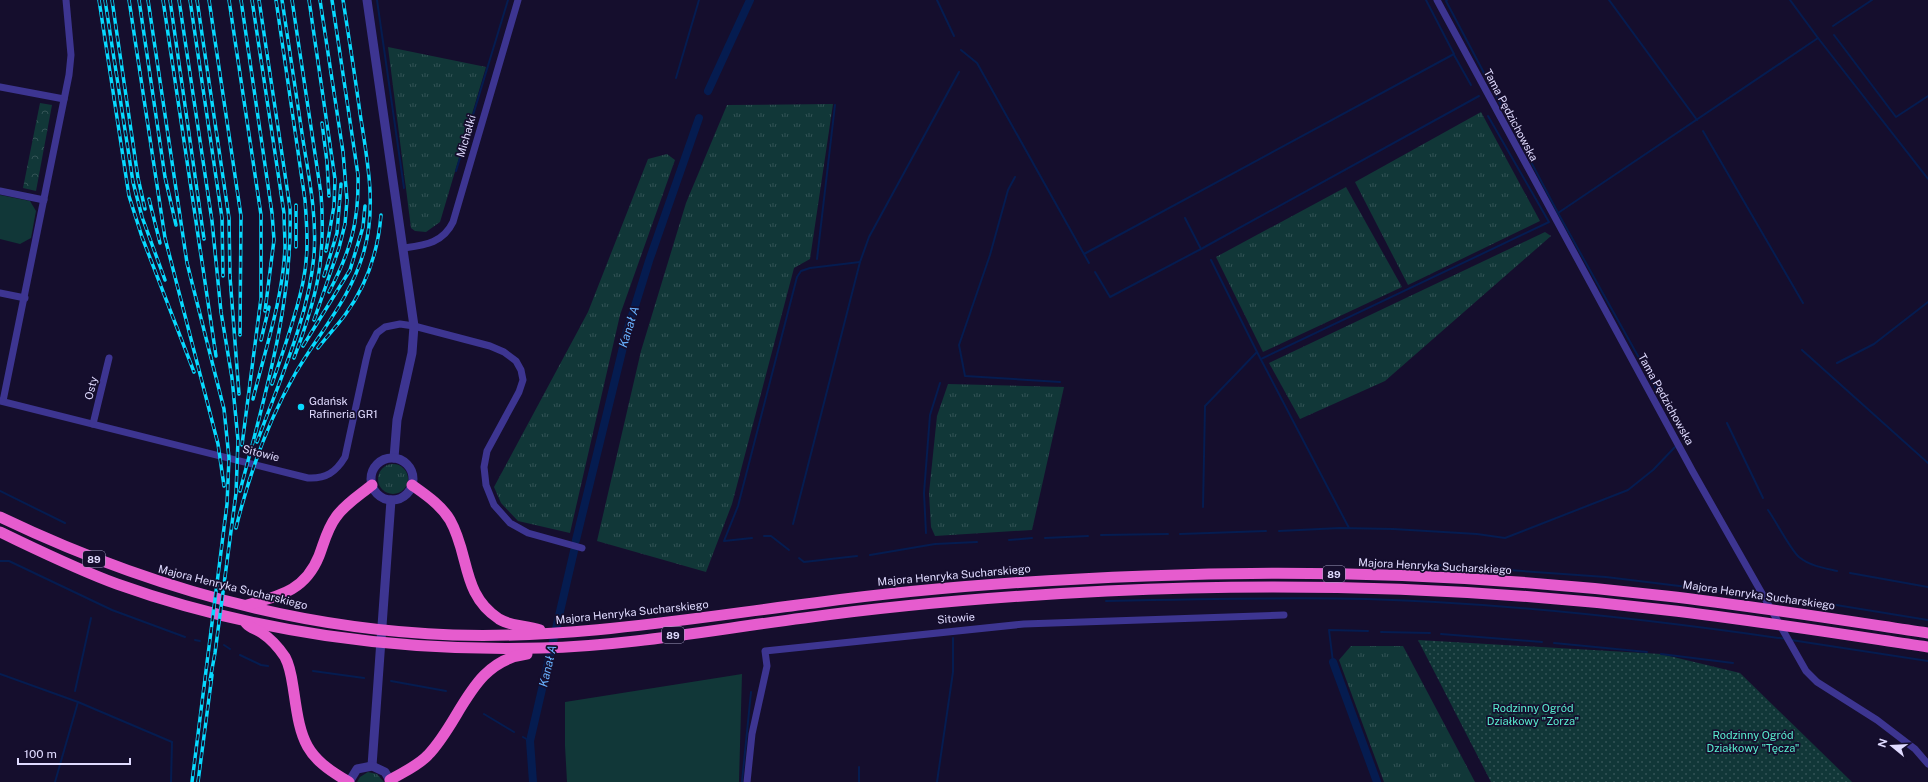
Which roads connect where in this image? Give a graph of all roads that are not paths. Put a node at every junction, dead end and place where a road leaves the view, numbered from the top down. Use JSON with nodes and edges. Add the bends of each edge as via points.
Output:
{"nodes":[{"id":1,"x":66,"y":0,"type":"edge"},
{"id":2,"x":367,"y":0,"type":"edge"},
{"id":3,"x":518,"y":0,"type":"edge"},
{"id":4,"x":1437,"y":0,"type":"edge"},
{"id":5,"x":0,"y":87,"type":"edge"},
{"id":6,"x":64,"y":99,"type":"junction"},
{"id":7,"x":0,"y":191,"type":"edge"},
{"id":8,"x":44,"y":200,"type":"junction"},
{"id":9,"x":404,"y":248,"type":"junction"},
{"id":10,"x":0,"y":293,"type":"edge"},
{"id":11,"x":25,"y":298,"type":"junction"},
{"id":12,"x":414,"y":326,"type":"junction"},
{"id":13,"x":109,"y":358,"type":"dead end"},
{"id":14,"x":1,"y":401,"type":"edge"},
{"id":15,"x":93,"y":424,"type":"junction"},
{"id":16,"x":394,"y":458,"type":"junction"},
{"id":17,"x":372,"y":485,"type":"junction"},
{"id":18,"x":412,"y":485,"type":"junction"},
{"id":19,"x":391,"y":500,"type":"junction"},
{"id":20,"x":0,"y":517,"type":"edge"},
{"id":21,"x":0,"y":532,"type":"edge"},
{"id":22,"x":582,"y":548,"type":"dead end"},
{"id":23,"x":244,"y":605,"type":"junction"},
{"id":24,"x":1284,"y":615,"type":"dead end"},
{"id":25,"x":243,"y":619,"type":"junction"},
{"id":26,"x":1928,"y":633,"type":"edge"},
{"id":27,"x":547,"y":635,"type":"junction"},
{"id":28,"x":1928,"y":647,"type":"edge"},
{"id":29,"x":542,"y":648,"type":"junction"},
{"id":30,"x":1928,"y":764,"type":"edge"},
{"id":31,"x":372,"y":766,"type":"junction"},
{"id":32,"x":390,"y":781,"type":"edge"},
{"id":33,"x":349,"y":782,"type":"edge"},
{"id":34,"x":747,"y":782,"type":"edge"}],
"edges":[{"from":1,"to":6,"type":"street","via":[[71,55]]},
{"from":2,"to":9,"type":"street"},
{"from":3,"to":9,"type":"street","name":"Michałki","via":[[453,222],[440,239],[427,245]]},
{"from":4,"to":30,"type":"street","name":"Tama Pędzichowska","via":[[1693,472],[1806,671],[1816,682],[1877,720],[1915,749]]},
{"from":5,"to":6,"type":"street"},
{"from":6,"to":8,"type":"street"},
{"from":7,"to":8,"type":"street"},
{"from":8,"to":11,"type":"street"},
{"from":9,"to":12,"type":"street"},
{"from":10,"to":11,"type":"street"},
{"from":11,"to":14,"type":"street"},
{"from":12,"to":15,"type":"street","name":"Sitowie","via":[[392,324],[377,333],[372,341],[344,457],[331,474],[319,479]]},
{"from":12,"to":16,"type":"street","via":[[412,353],[397,420]]},
{"from":12,"to":22,"type":"street","name":"Sitowie","via":[[490,346],[516,361],[523,380],[488,451],[484,467],[486,485],[494,505],[510,523],[528,533]]},
{"from":13,"to":15,"type":"street","name":"Osty"},
{"from":14,"to":15,"type":"street","name":"Sitowie"},
{"from":16,"to":17,"type":"street","via":[[381,461],[376,466],[372,472]]},
{"from":16,"to":18,"type":"street","via":[[408,465],[413,475]]},
{"from":17,"to":19,"type":"street","via":[[382,497]]},
{"from":17,"to":23,"type":"highway","via":[[335,518],[315,565],[304,580],[281,595]]},
{"from":18,"to":19,"type":"street","via":[[402,497]]},
{"from":18,"to":27,"type":"highway","via":[[437,504],[450,520],[469,580],[481,604],[508,623],[539,629]]},
{"from":19,"to":31,"type":"street"},
{"from":20,"to":23,"type":"highway","name":"Majora Henryka Sucharskiego","number":"89","via":[[91,558],[192,592]]},
{"from":21,"to":25,"type":"highway","number":"89","via":[[102,578],[190,606]]},
{"from":23,"to":27,"type":"highway","name":"Majora Henryka Sucharskiego","number":"89","via":[[305,619],[405,632]]},
{"from":24,"to":34,"type":"street","name":"Sitowie","via":[[1024,624],[765,651],[767,666],[752,734]]},
{"from":25,"to":29,"type":"highway","number":"89","via":[[362,640],[404,644]]},
{"from":25,"to":33,"type":"highway","via":[[248,626],[278,647],[285,658],[292,678],[300,727],[310,751],[323,765]]},
{"from":26,"to":27,"type":"highway","name":"Majora Henryka Sucharskiego","number":"89","via":[[1731,604],[1588,588],[1444,578],[1252,574],[1150,576],[986,585],[834,600],[659,624]]},
{"from":28,"to":29,"type":"highway","number":"89","via":[[1780,625],[1598,603],[1448,592],[1239,587],[1111,591],[947,602],[861,610],[588,645]]},
{"from":29,"to":32,"type":"highway","via":[[537,652],[506,658],[492,667],[478,682],[428,755]]},
{"from":31,"to":32,"type":"street","via":[[381,769]]},
{"from":31,"to":33,"type":"street","via":[[357,770]]}]}
